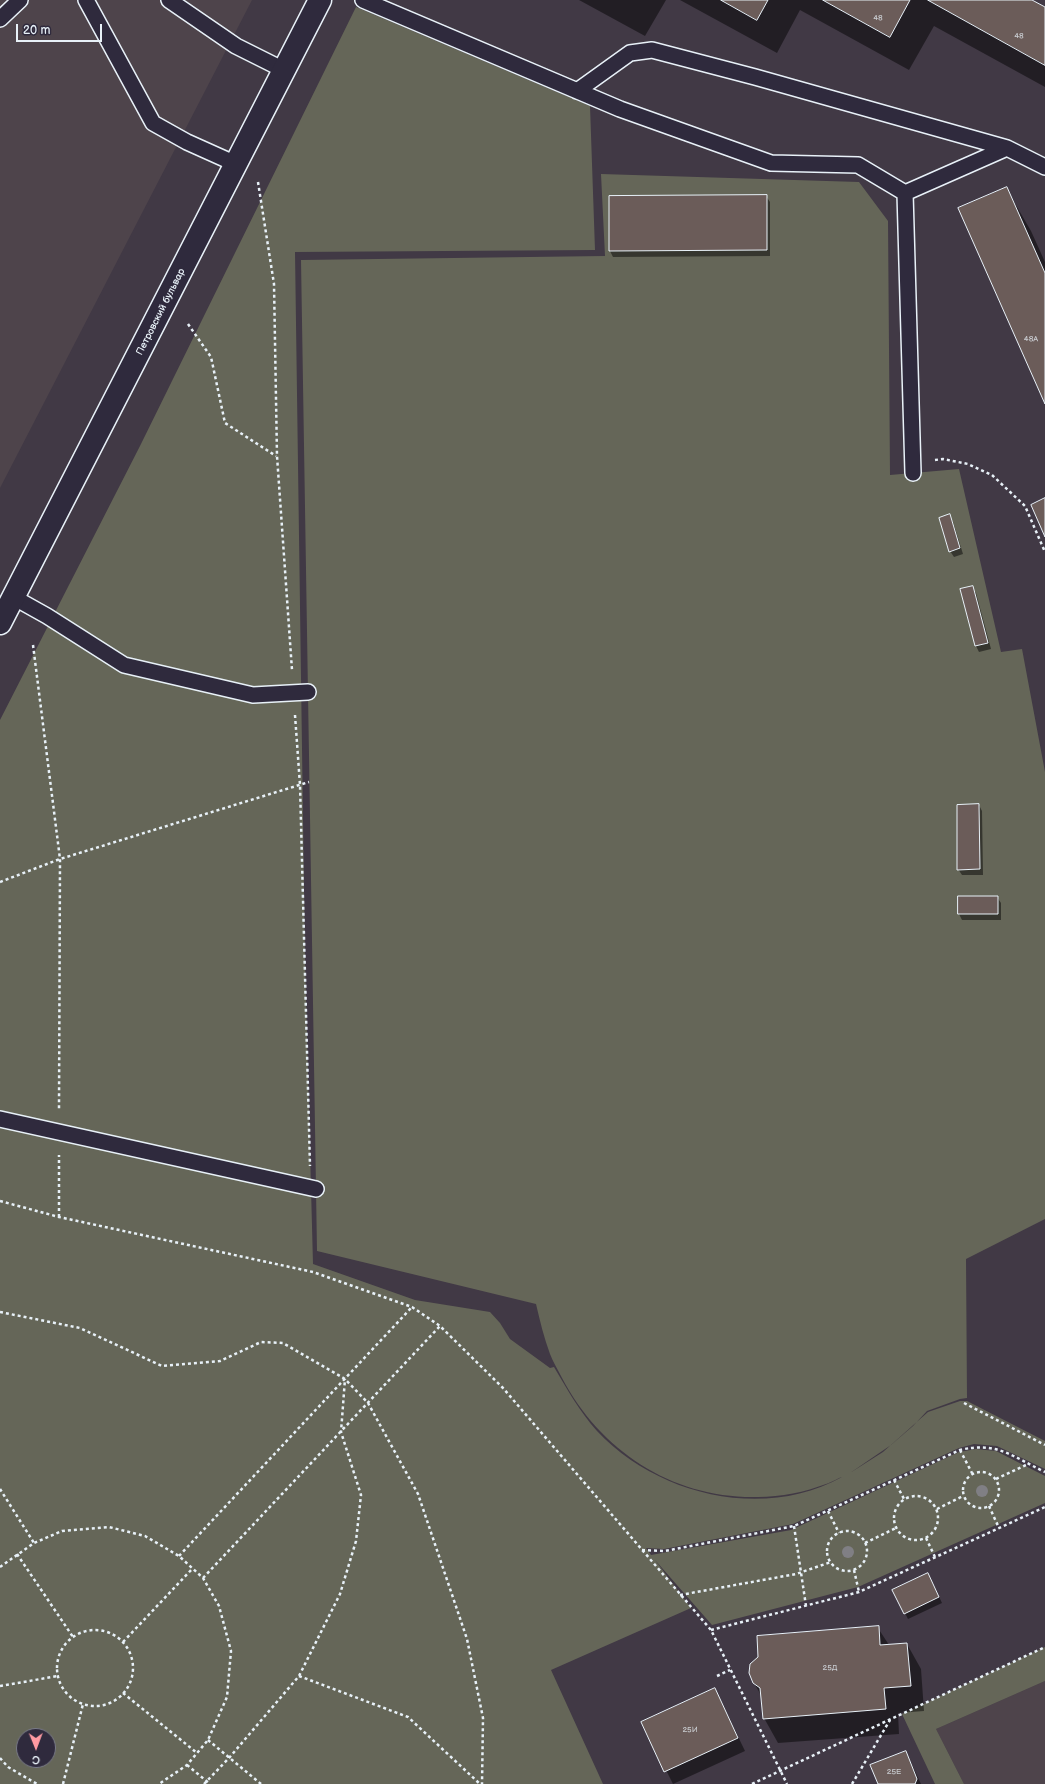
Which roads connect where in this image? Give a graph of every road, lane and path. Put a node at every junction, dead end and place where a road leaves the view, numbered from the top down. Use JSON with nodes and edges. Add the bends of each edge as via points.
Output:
{"nodes":[{"id":1,"x":20,"y":0,"type":"edge"},
{"id":2,"x":86,"y":0,"type":"edge"},
{"id":3,"x":169,"y":0,"type":"edge"},
{"id":4,"x":320,"y":0,"type":"edge"},
{"id":5,"x":363,"y":0,"type":"edge"},
{"id":6,"x":0,"y":19,"type":"edge"},
{"id":7,"x":284,"y":70,"type":"junction"},
{"id":8,"x":577,"y":91,"type":"junction"},
{"id":9,"x":1007,"y":148,"type":"junction"},
{"id":10,"x":236,"y":164,"type":"junction"},
{"id":11,"x":1045,"y":167,"type":"edge"},
{"id":12,"x":905,"y":193,"type":"junction"},
{"id":13,"x":188,"y":324,"type":"dead end"},
{"id":14,"x":277,"y":456,"type":"dead end"},
{"id":15,"x":913,"y":467,"type":"joint"},
{"id":16,"x":1045,"y":552,"type":"edge"},
{"id":17,"x":13,"y":597,"type":"junction"},
{"id":18,"x":0,"y":623,"type":"edge"},
{"id":19,"x":33,"y":645,"type":"dead end"},
{"id":20,"x":308,"y":692,"type":"dead end"},
{"id":21,"x":309,"y":782,"type":"dead end"},
{"id":22,"x":60,"y":860,"type":"junction"},
{"id":23,"x":0,"y":882,"type":"edge"},
{"id":24,"x":0,"y":1119,"type":"edge"},
{"id":25,"x":60,"y":1132,"type":"junction"},
{"id":26,"x":316,"y":1189,"type":"dead end"},
{"id":27,"x":0,"y":1201,"type":"edge"},
{"id":28,"x":59,"y":1217,"type":"junction"},
{"id":29,"x":412,"y":1307,"type":"junction"},
{"id":30,"x":0,"y":1312,"type":"edge"},
{"id":31,"x":440,"y":1326,"type":"junction"},
{"id":32,"x":345,"y":1379,"type":"junction"},
{"id":33,"x":368,"y":1403,"type":"junction"},
{"id":34,"x":964,"y":1403,"type":"dead end"},
{"id":35,"x":341,"y":1432,"type":"junction"},
{"id":36,"x":1045,"y":1445,"type":"edge"},
{"id":37,"x":960,"y":1450,"type":"junction"},
{"id":38,"x":1028,"y":1464,"type":"junction"},
{"id":39,"x":1045,"y":1472,"type":"edge"},
{"id":40,"x":972,"y":1473,"type":"junction"},
{"id":41,"x":996,"y":1479,"type":"junction"},
{"id":42,"x":894,"y":1480,"type":"junction"},
{"id":43,"x":0,"y":1489,"type":"edge"},
{"id":44,"x":963,"y":1496,"type":"junction"},
{"id":45,"x":904,"y":1499,"type":"junction"},
{"id":46,"x":989,"y":1506,"type":"junction"},
{"id":47,"x":1045,"y":1507,"type":"edge"},
{"id":48,"x":937,"y":1509,"type":"junction"},
{"id":49,"x":828,"y":1510,"type":"junction"},
{"id":50,"x":794,"y":1526,"type":"junction"},
{"id":51,"x":896,"y":1528,"type":"junction"},
{"id":52,"x":999,"y":1528,"type":"junction"},
{"id":53,"x":839,"y":1533,"type":"junction"},
{"id":54,"x":926,"y":1538,"type":"junction"},
{"id":55,"x":34,"y":1543,"type":"junction"},
{"id":56,"x":865,"y":1543,"type":"junction"},
{"id":57,"x":642,"y":1550,"type":"junction"},
{"id":58,"x":17,"y":1554,"type":"junction"},
{"id":59,"x":179,"y":1556,"type":"junction"},
{"id":60,"x":935,"y":1557,"type":"junction"},
{"id":61,"x":0,"y":1560,"type":"edge"},
{"id":62,"x":831,"y":1562,"type":"junction"},
{"id":63,"x":3,"y":1564,"type":"junction"},
{"id":64,"x":0,"y":1567,"type":"edge"},
{"id":65,"x":194,"y":1568,"type":"junction"},
{"id":66,"x":854,"y":1570,"type":"junction"},
{"id":67,"x":801,"y":1573,"type":"junction"},
{"id":68,"x":203,"y":1578,"type":"junction"},
{"id":69,"x":859,"y":1592,"type":"junction"},
{"id":70,"x":680,"y":1595,"type":"junction"},
{"id":71,"x":806,"y":1606,"type":"junction"},
{"id":72,"x":711,"y":1630,"type":"junction"},
{"id":73,"x":73,"y":1637,"type":"junction"},
{"id":74,"x":124,"y":1642,"type":"junction"},
{"id":75,"x":1045,"y":1647,"type":"edge"},
{"id":76,"x":730,"y":1670,"type":"junction"},
{"id":77,"x":58,"y":1676,"type":"junction"},
{"id":78,"x":299,"y":1676,"type":"junction"},
{"id":79,"x":717,"y":1676,"type":"dead end"},
{"id":80,"x":0,"y":1686,"type":"edge"},
{"id":81,"x":123,"y":1693,"type":"junction"},
{"id":82,"x":82,"y":1704,"type":"junction"},
{"id":83,"x":890,"y":1720,"type":"junction"},
{"id":84,"x":208,"y":1740,"type":"junction"},
{"id":85,"x":197,"y":1753,"type":"junction"},
{"id":86,"x":0,"y":1758,"type":"edge"},
{"id":87,"x":229,"y":1758,"type":"junction"},
{"id":88,"x":188,"y":1765,"type":"junction"},
{"id":89,"x":780,"y":1771,"type":"junction"},
{"id":90,"x":207,"y":1781,"type":"junction"},
{"id":91,"x":37,"y":1784,"type":"edge"},
{"id":92,"x":63,"y":1784,"type":"edge"},
{"id":93,"x":159,"y":1784,"type":"edge"},
{"id":94,"x":204,"y":1784,"type":"edge"},
{"id":95,"x":210,"y":1784,"type":"edge"},
{"id":96,"x":262,"y":1784,"type":"edge"},
{"id":97,"x":481,"y":1784,"type":"edge"},
{"id":98,"x":752,"y":1784,"type":"edge"},
{"id":99,"x":786,"y":1784,"type":"edge"},
{"id":100,"x":852,"y":1784,"type":"edge"}],
"edges":[{"from":1,"to":6,"type":"lane"},
{"from":2,"to":10,"type":"lane","via":[[153,123]]},
{"from":3,"to":7,"type":"lane","via":[[236,46]]},
{"from":4,"to":7,"type":"street","name":"Петровский бульвар"},
{"from":5,"to":8,"type":"lane"},
{"from":7,"to":10,"type":"street","name":"Петровский бульвар"},
{"from":8,"to":9,"type":"lane","via":[[630,53],[652,50],[755,76]]},
{"from":8,"to":12,"type":"lane","via":[[771,163],[858,165]]},
{"from":9,"to":11,"type":"lane"},
{"from":9,"to":12,"type":"lane"},
{"from":10,"to":17,"type":"street","name":"Петровский бульвар"},
{"from":12,"to":15,"type":"lane"},
{"from":13,"to":14,"type":"path","via":[[211,357],[225,424]]},
{"from":15,"to":16,"type":"path","via":[[943,459],[968,464],[992,475],[1025,506]]},
{"from":17,"to":18,"type":"street","name":"Петровский бульвар"},
{"from":17,"to":20,"type":"lane","via":[[124,665],[254,695]]},
{"from":19,"to":22,"type":"path"},
{"from":21,"to":22,"type":"path"},
{"from":22,"to":23,"type":"path"},
{"from":22,"to":25,"type":"path"},
{"from":24,"to":25,"type":"lane"},
{"from":25,"to":26,"type":"lane"},
{"from":25,"to":28,"type":"path"},
{"from":27,"to":28,"type":"path"},
{"from":28,"to":29,"type":"path","via":[[313,1272]]},
{"from":29,"to":31,"type":"path"},
{"from":29,"to":32,"type":"path"},
{"from":30,"to":32,"type":"path","via":[[80,1328],[162,1366],[220,1361],[260,1342],[283,1343]]},
{"from":31,"to":33,"type":"path"},
{"from":31,"to":57,"type":"path","via":[[503,1388]]},
{"from":32,"to":33,"type":"path"},
{"from":32,"to":35,"type":"path"},
{"from":32,"to":59,"type":"path"},
{"from":33,"to":35,"type":"path"},
{"from":33,"to":97,"type":"path","via":[[418,1494],[467,1639],[483,1718]]},
{"from":34,"to":36,"type":"path"},
{"from":35,"to":68,"type":"path"},
{"from":35,"to":78,"type":"path","via":[[361,1495],[356,1541],[340,1594]]},
{"from":37,"to":38,"type":"path","via":[[975,1446],[996,1448]]},
{"from":37,"to":40,"type":"path"},
{"from":37,"to":42,"type":"path"},
{"from":38,"to":39,"type":"path"},
{"from":38,"to":41,"type":"path"},
{"from":40,"to":41,"type":"path","via":[[986,1472]]},
{"from":40,"to":44,"type":"path","via":[[963,1485]]},
{"from":41,"to":46,"type":"path","via":[[997,1498]]},
{"from":42,"to":45,"type":"path"},
{"from":42,"to":49,"type":"path"},
{"from":43,"to":55,"type":"path"},
{"from":44,"to":46,"type":"path","via":[[971,1506]]},
{"from":44,"to":48,"type":"path"},
{"from":45,"to":48,"type":"path","via":[[918,1495],[930,1500]]},
{"from":45,"to":51,"type":"path","via":[[898,1504],[893,1516]]},
{"from":46,"to":52,"type":"path"},
{"from":47,"to":52,"type":"path"},
{"from":48,"to":54,"type":"path","via":[[937,1527]]},
{"from":49,"to":50,"type":"path"},
{"from":49,"to":53,"type":"path"},
{"from":50,"to":57,"type":"path","via":[[665,1550]]},
{"from":50,"to":67,"type":"path"},
{"from":51,"to":54,"type":"path","via":[[911,1540]]},
{"from":51,"to":56,"type":"path"},
{"from":52,"to":60,"type":"path"},
{"from":53,"to":56,"type":"path","via":[[852,1532]]},
{"from":53,"to":62,"type":"path","via":[[829,1543],[828,1556]]},
{"from":54,"to":60,"type":"path"},
{"from":55,"to":58,"type":"path"},
{"from":55,"to":59,"type":"path","via":[[62,1530],[109,1527],[145,1536]]},
{"from":56,"to":66,"type":"path","via":[[866,1557]]},
{"from":57,"to":70,"type":"path"},
{"from":58,"to":63,"type":"path"},
{"from":58,"to":73,"type":"path"},
{"from":59,"to":65,"type":"path"},
{"from":60,"to":69,"type":"path"},
{"from":61,"to":63,"type":"path"},
{"from":62,"to":66,"type":"path","via":[[841,1570]]},
{"from":62,"to":67,"type":"path"},
{"from":63,"to":64,"type":"path"},
{"from":65,"to":68,"type":"path"},
{"from":65,"to":74,"type":"path"},
{"from":66,"to":69,"type":"path"},
{"from":67,"to":70,"type":"path"},
{"from":67,"to":71,"type":"path"},
{"from":68,"to":84,"type":"path","via":[[219,1606],[231,1651],[227,1698]]},
{"from":69,"to":71,"type":"path"},
{"from":70,"to":72,"type":"path"},
{"from":71,"to":72,"type":"path"},
{"from":72,"to":76,"type":"path"},
{"from":73,"to":74,"type":"path","via":[[90,1630],[102,1630]]},
{"from":73,"to":77,"type":"path","via":[[61,1651],[57,1664]]},
{"from":74,"to":81,"type":"path","via":[[130,1652],[133,1677]]},
{"from":75,"to":83,"type":"path"},
{"from":76,"to":79,"type":"path"},
{"from":76,"to":89,"type":"path"},
{"from":77,"to":80,"type":"path"},
{"from":77,"to":82,"type":"path","via":[[71,1698]]},
{"from":78,"to":87,"type":"path"},
{"from":78,"to":97,"type":"path","via":[[408,1717]]},
{"from":81,"to":82,"type":"path","via":[[108,1704]]},
{"from":81,"to":85,"type":"path"},
{"from":82,"to":92,"type":"path"},
{"from":83,"to":89,"type":"path"},
{"from":83,"to":100,"type":"path"},
{"from":84,"to":85,"type":"path"},
{"from":84,"to":87,"type":"path"},
{"from":85,"to":88,"type":"path"},
{"from":86,"to":91,"type":"path","via":[[8,1767]]},
{"from":87,"to":90,"type":"path"},
{"from":87,"to":96,"type":"path"},
{"from":88,"to":90,"type":"path"},
{"from":88,"to":93,"type":"path"},
{"from":89,"to":98,"type":"path"},
{"from":89,"to":99,"type":"path"},
{"from":90,"to":94,"type":"path"},
{"from":90,"to":95,"type":"path"}]}
